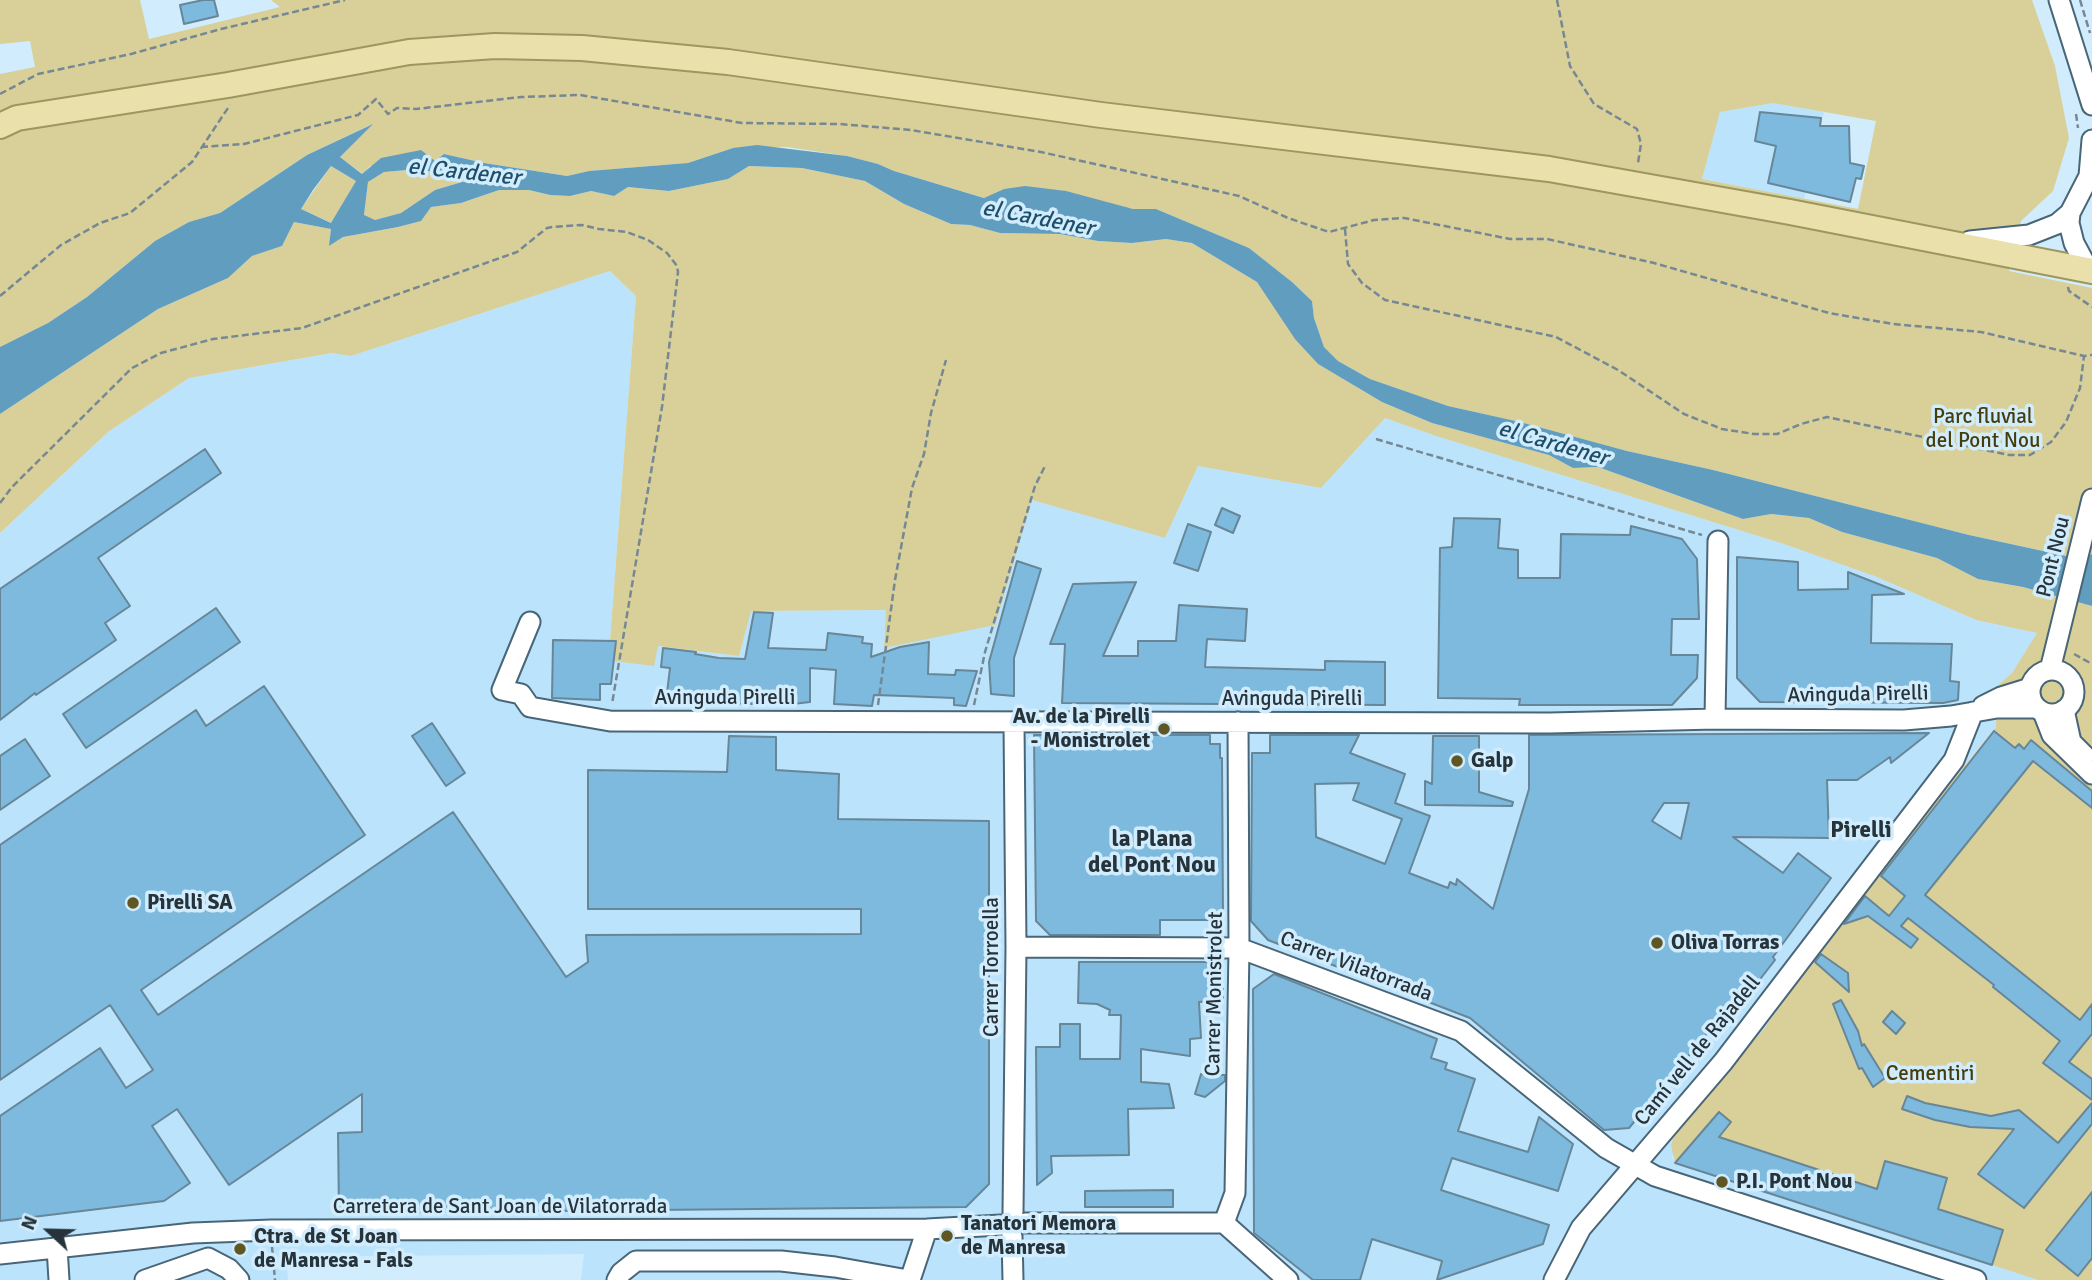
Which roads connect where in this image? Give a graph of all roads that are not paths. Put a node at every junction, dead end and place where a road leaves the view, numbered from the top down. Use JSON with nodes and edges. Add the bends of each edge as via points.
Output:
{"nodes":[{"id":1,"x":2059,"y":0,"type":"edge"},
{"id":2,"x":2092,"y":105,"type":"edge"},
{"id":3,"x":6,"y":120,"type":"edge"},
{"id":4,"x":2092,"y":140,"type":"edge"},
{"id":5,"x":2070,"y":213,"type":"junction"},
{"id":6,"x":1945,"y":243,"type":"junction"},
{"id":7,"x":2091,"y":270,"type":"edge"},
{"id":8,"x":2092,"y":499,"type":"edge"},
{"id":9,"x":1718,"y":541,"type":"road end"},
{"id":10,"x":530,"y":622,"type":"dead end"},
{"id":11,"x":2050,"y":670,"type":"junction"},
{"id":12,"x":2069,"y":678,"type":"junction"},
{"id":13,"x":2092,"y":683,"type":"edge"},
{"id":14,"x":2030,"y":688,"type":"junction"},
{"id":15,"x":2092,"y":695,"type":"edge"},
{"id":16,"x":2067,"y":708,"type":"junction"},
{"id":17,"x":2040,"y":710,"type":"junction"},
{"id":18,"x":1973,"y":712,"type":"junction"},
{"id":19,"x":1716,"y":719,"type":"junction"},
{"id":20,"x":1014,"y":722,"type":"junction"},
{"id":21,"x":1238,"y":722,"type":"junction"},
{"id":22,"x":2092,"y":761,"type":"edge"},
{"id":23,"x":2092,"y":774,"type":"edge"},
{"id":24,"x":1016,"y":947,"type":"junction"},
{"id":25,"x":1239,"y":947,"type":"junction"},
{"id":26,"x":1633,"y":1165,"type":"junction"},
{"id":27,"x":1224,"y":1223,"type":"junction"},
{"id":28,"x":1013,"y":1224,"type":"junction"},
{"id":29,"x":927,"y":1229,"type":"junction"},
{"id":30,"x":57,"y":1247,"type":"junction"},
{"id":31,"x":0,"y":1254,"type":"edge"},
{"id":32,"x":59,"y":1280,"type":"edge"},
{"id":33,"x":145,"y":1280,"type":"edge"},
{"id":34,"x":239,"y":1280,"type":"edge"},
{"id":35,"x":617,"y":1280,"type":"edge"},
{"id":36,"x":909,"y":1280,"type":"edge"},
{"id":37,"x":1013,"y":1280,"type":"edge"},
{"id":38,"x":1288,"y":1280,"type":"edge"},
{"id":39,"x":1554,"y":1280,"type":"edge"},
{"id":40,"x":1976,"y":1280,"type":"edge"}],
"edges":[{"from":1,"to":2,"type":"street"},
{"from":3,"to":6,"type":"main road","via":[[409,52],[495,46],[582,48],[728,62],[1101,115],[1522,165]]},
{"from":4,"to":5,"type":"street","via":[[2089,176]]},
{"from":5,"to":6,"type":"street","via":[[2057,224],[2029,235]]},
{"from":5,"to":7,"type":"street","via":[[2074,243]]},
{"from":6,"to":7,"type":"main road"},
{"from":8,"to":11,"type":"street","name":"Pont Nou"},
{"from":9,"to":19,"type":"street"},
{"from":10,"to":20,"type":"street","name":"Avinguda Pirelli","via":[[502,690],[521,694],[530,706],[610,721]]},
{"from":11,"to":12,"type":"street"},
{"from":11,"to":14,"type":"street","via":[[2037,676]]},
{"from":12,"to":13,"type":"street"},
{"from":12,"to":16,"type":"street","via":[[2074,691]]},
{"from":14,"to":17,"type":"street","via":[[2031,699]]},
{"from":14,"to":18,"type":"street","name":"Avinguda Pirelli"},
{"from":15,"to":16,"type":"street"},
{"from":16,"to":17,"type":"street","via":[[2054,714]]},
{"from":16,"to":22,"type":"street","via":[[2071,742]]},
{"from":17,"to":18,"type":"street","name":"Avinguda Pirelli"},
{"from":17,"to":23,"type":"street","via":[[2052,736]]},
{"from":18,"to":19,"type":"street","name":"Avinguda Pirelli","via":[[1904,720]]},
{"from":18,"to":26,"type":"street","name":"Camí vell de Rajadell","via":[[1954,760],[1723,1062]]},
{"from":19,"to":21,"type":"street","name":"Avinguda Pirelli"},
{"from":20,"to":21,"type":"street","name":"Avinguda Pirelli"},
{"from":20,"to":24,"type":"street","name":"Carrer Torroella"},
{"from":21,"to":25,"type":"street","name":"Carrer Monistrolet"},
{"from":24,"to":25,"type":"street","name":"Carrer Vilatorrada"},
{"from":24,"to":28,"type":"street","name":"Carrer Torroella"},
{"from":25,"to":26,"type":"street","name":"Carrer Vilatorrada","via":[[1461,1031]]},
{"from":25,"to":27,"type":"street","name":"Carrer Monistrolet","via":[[1235,1193]]},
{"from":26,"to":39,"type":"street","name":"Camí vell de Rajadell","via":[[1581,1228]]},
{"from":26,"to":40,"type":"street","name":"Carrer Vilatorrada"},
{"from":27,"to":28,"type":"street","name":"Carretera de Sant Joan de Vilatorrada"},
{"from":27,"to":38,"type":"street"},
{"from":28,"to":29,"type":"street","name":"Carretera de Sant Joan de Vilatorrada"},
{"from":28,"to":37,"type":"street","name":"Carrer Torroella"},
{"from":29,"to":30,"type":"street","name":"Carretera de Sant Joan de Vilatorrada","via":[[271,1230]]},
{"from":29,"to":36,"type":"street"},
{"from":30,"to":31,"type":"street","name":"Carretera de Sant Joan de Vilatorrada"},
{"from":30,"to":32,"type":"street"},
{"from":33,"to":34,"type":"street","via":[[208,1258]]},
{"from":35,"to":36,"type":"street","via":[[636,1261],[781,1261]]}]}
